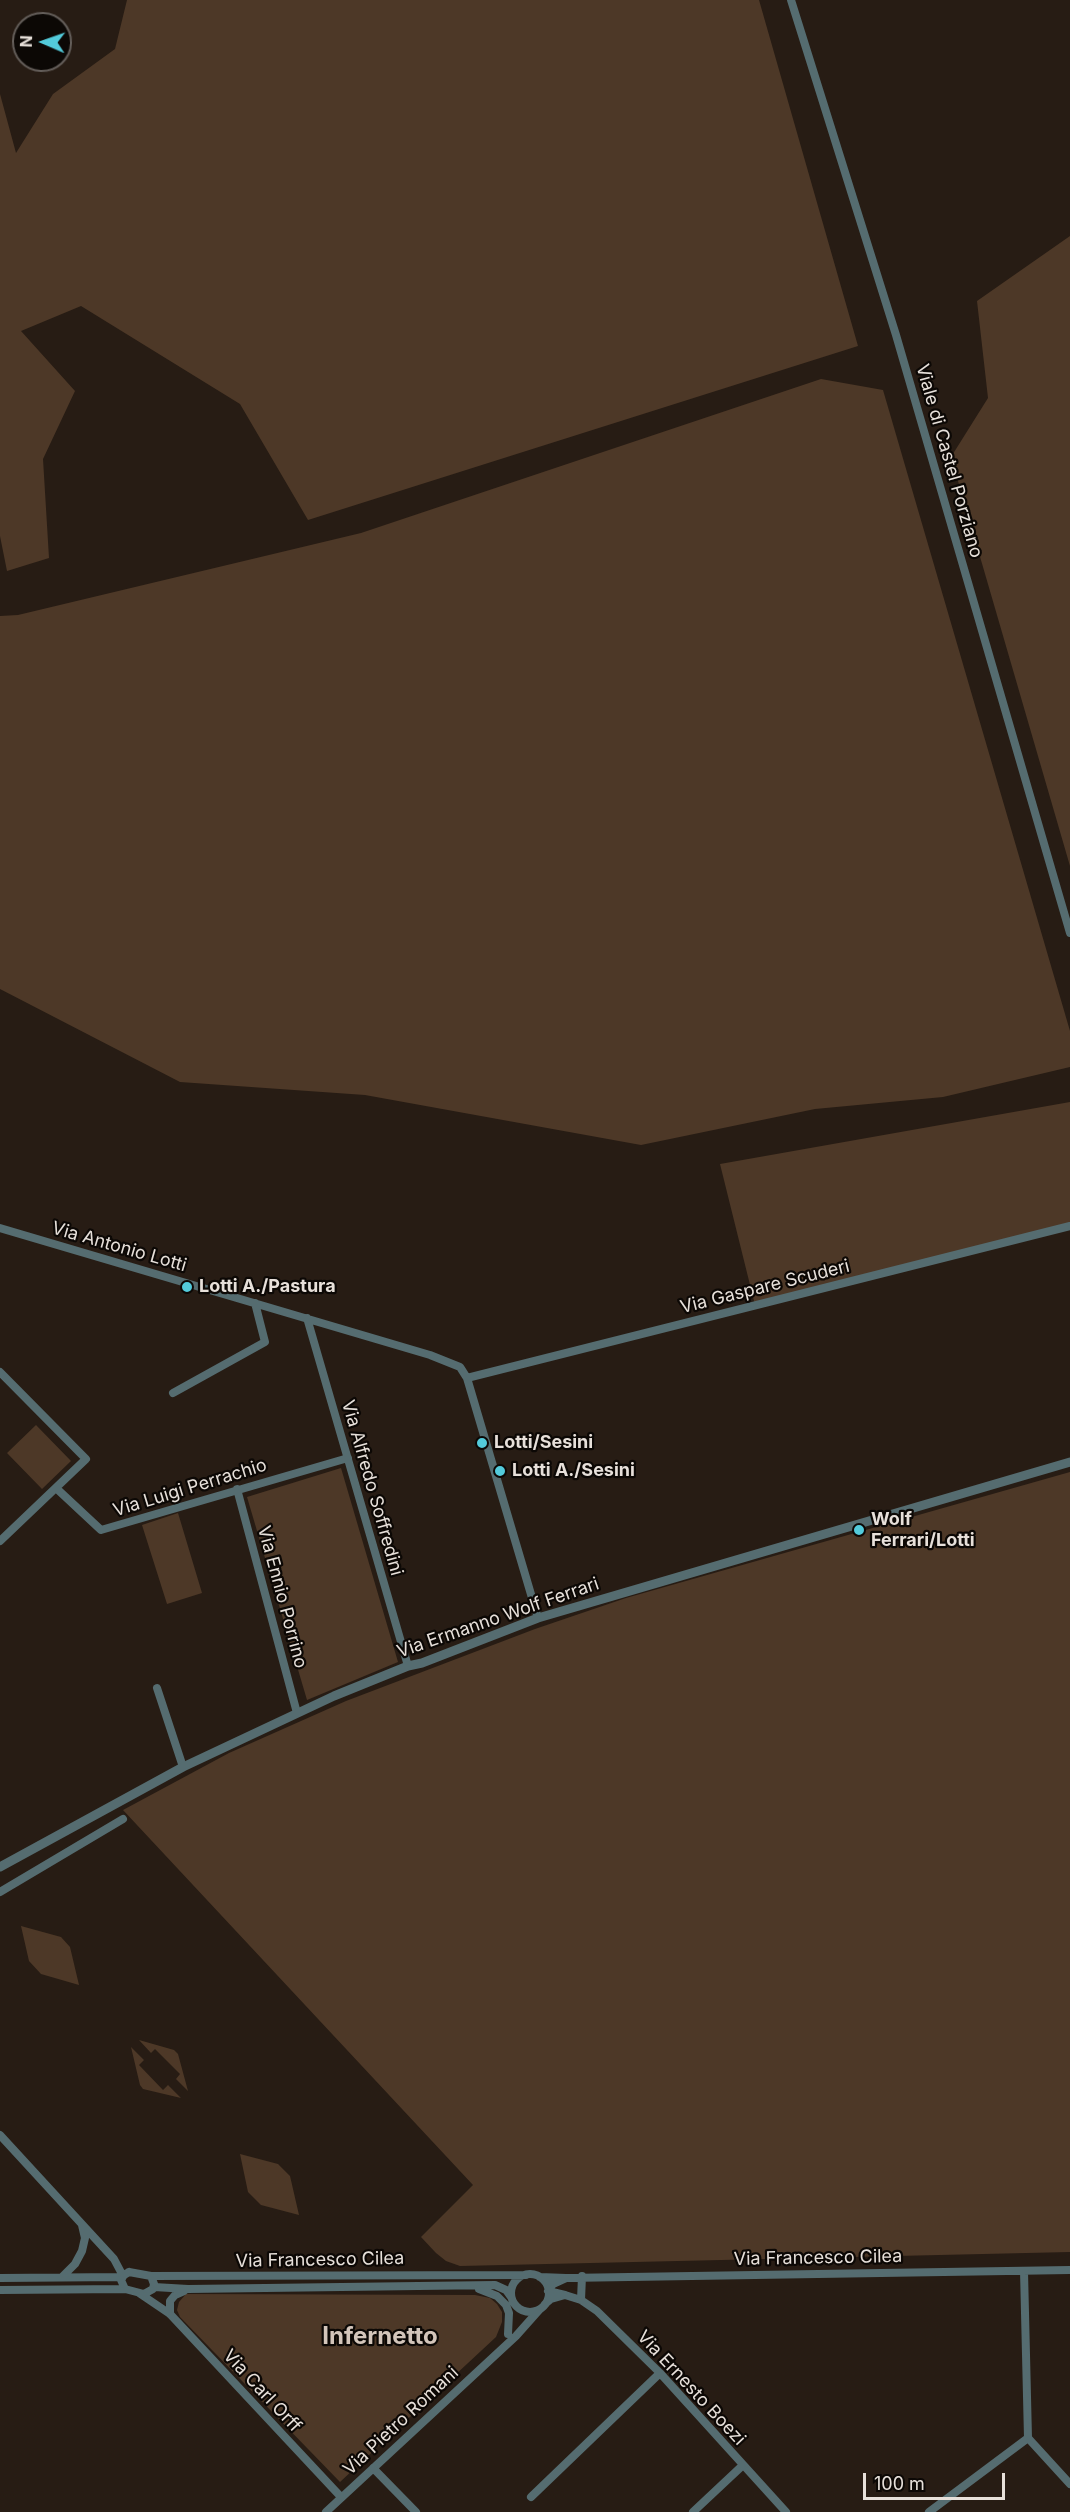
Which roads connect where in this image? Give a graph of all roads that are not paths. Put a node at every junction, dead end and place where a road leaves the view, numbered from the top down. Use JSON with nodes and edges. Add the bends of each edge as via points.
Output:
{"nodes":[{"id":1,"x":791,"y":0,"type":"edge"},
{"id":2,"x":1070,"y":933,"type":"edge"},
{"id":3,"x":1070,"y":1226,"type":"edge"},
{"id":4,"x":0,"y":1228,"type":"edge"},
{"id":5,"x":255,"y":1303,"type":"junction"},
{"id":6,"x":307,"y":1318,"type":"junction"},
{"id":7,"x":1,"y":1374,"type":"edge"},
{"id":8,"x":467,"y":1378,"type":"junction"},
{"id":9,"x":173,"y":1393,"type":"dead end"},
{"id":10,"x":348,"y":1458,"type":"junction"},
{"id":11,"x":1070,"y":1462,"type":"edge"},
{"id":12,"x":56,"y":1488,"type":"junction"},
{"id":13,"x":237,"y":1489,"type":"junction"},
{"id":14,"x":0,"y":1541,"type":"edge"},
{"id":15,"x":538,"y":1618,"type":"junction"},
{"id":16,"x":408,"y":1666,"type":"junction"},
{"id":17,"x":157,"y":1688,"type":"dead end"},
{"id":18,"x":297,"y":1713,"type":"junction"},
{"id":19,"x":183,"y":1767,"type":"junction"},
{"id":20,"x":123,"y":1819,"type":"dead end"},
{"id":21,"x":0,"y":1867,"type":"edge"},
{"id":22,"x":0,"y":1892,"type":"edge"},
{"id":23,"x":0,"y":2135,"type":"edge"},
{"id":24,"x":81,"y":2221,"type":"junction"},
{"id":25,"x":114,"y":2259,"type":"junction"},
{"id":26,"x":1070,"y":2270,"type":"edge"},
{"id":27,"x":1024,"y":2271,"type":"junction"},
{"id":28,"x":133,"y":2272,"type":"junction"},
{"id":29,"x":526,"y":2275,"type":"junction"},
{"id":30,"x":151,"y":2276,"type":"junction"},
{"id":31,"x":582,"y":2276,"type":"junction"},
{"id":32,"x":62,"y":2277,"type":"junction"},
{"id":33,"x":123,"y":2277,"type":"junction"},
{"id":34,"x":538,"y":2277,"type":"junction"},
{"id":35,"x":0,"y":2278,"type":"edge"},
{"id":36,"x":566,"y":2278,"type":"junction"},
{"id":37,"x":469,"y":2287,"type":"junction"},
{"id":38,"x":153,"y":2288,"type":"junction"},
{"id":39,"x":125,"y":2289,"type":"junction"},
{"id":40,"x":188,"y":2289,"type":"junction"},
{"id":41,"x":0,"y":2290,"type":"edge"},
{"id":42,"x":548,"y":2292,"type":"junction"},
{"id":43,"x":139,"y":2293,"type":"junction"},
{"id":44,"x":565,"y":2295,"type":"junction"},
{"id":45,"x":512,"y":2300,"type":"junction"},
{"id":46,"x":581,"y":2300,"type":"junction"},
{"id":47,"x":159,"y":2306,"type":"junction"},
{"id":48,"x":542,"y":2307,"type":"junction"},
{"id":49,"x":170,"y":2314,"type":"junction"},
{"id":50,"x":508,"y":2334,"type":"junction"},
{"id":51,"x":497,"y":2351,"type":"junction"},
{"id":52,"x":660,"y":2373,"type":"junction"},
{"id":53,"x":1028,"y":2438,"type":"junction"},
{"id":54,"x":742,"y":2466,"type":"junction"},
{"id":55,"x":373,"y":2468,"type":"junction"},
{"id":56,"x":1070,"y":2484,"type":"edge"},
{"id":57,"x":341,"y":2497,"type":"junction"},
{"id":58,"x":531,"y":2497,"type":"dead end"},
{"id":59,"x":326,"y":2512,"type":"edge"},
{"id":60,"x":416,"y":2512,"type":"edge"},
{"id":61,"x":693,"y":2512,"type":"edge"},
{"id":62,"x":786,"y":2512,"type":"edge"},
{"id":63,"x":929,"y":2512,"type":"edge"}],
"edges":[{"from":1,"to":2,"type":"street","name":"Viale di Castel Porziano","via":[[897,335]]},
{"from":3,"to":8,"type":"street","name":"Via Gaspare Scuderi"},
{"from":4,"to":5,"type":"street","name":"Via Antonio Lotti"},
{"from":5,"to":6,"type":"street","name":"Via Antonio Lotti"},
{"from":5,"to":9,"type":"street","via":[[265,1342]]},
{"from":6,"to":8,"type":"street","name":"Via Antonio Lotti","via":[[430,1355],[460,1367]]},
{"from":6,"to":10,"type":"street","name":"Via Alfredo Soffredini"},
{"from":7,"to":12,"type":"street","via":[[86,1459]]},
{"from":8,"to":15,"type":"street"},
{"from":10,"to":13,"type":"street","name":"Via Luigi Perrachio"},
{"from":10,"to":16,"type":"street","name":"Via Alfredo Soffredini"},
{"from":11,"to":15,"type":"street","name":"Via Ermanno Wolf Ferrari"},
{"from":12,"to":13,"type":"street","name":"Via Luigi Perrachio","via":[[101,1530]]},
{"from":12,"to":14,"type":"street"},
{"from":13,"to":18,"type":"street","name":"Via Ennio Porrino"},
{"from":15,"to":16,"type":"street","name":"Via Ermanno Wolf Ferrari"},
{"from":16,"to":18,"type":"street","name":"Via Ermanno Wolf Ferrari"},
{"from":17,"to":19,"type":"street"},
{"from":18,"to":19,"type":"street","name":"Via Ermanno Wolf Ferrari"},
{"from":19,"to":21,"type":"street","name":"Via Ermanno Wolf Ferrari"},
{"from":20,"to":22,"type":"street"},
{"from":23,"to":24,"type":"street"},
{"from":24,"to":25,"type":"street"},
{"from":24,"to":32,"type":"street","via":[[83,2247],[75,2264]]},
{"from":25,"to":28,"type":"street"},
{"from":25,"to":33,"type":"street"},
{"from":26,"to":27,"type":"street","name":"Via Francesco Cilea"},
{"from":27,"to":31,"type":"street","name":"Via Francesco Cilea"},
{"from":27,"to":53,"type":"street"},
{"from":28,"to":30,"type":"street","name":"Via Francesco Cilea"},
{"from":28,"to":33,"type":"street"},
{"from":29,"to":30,"type":"street","name":"Via Francesco Cilea"},
{"from":29,"to":34,"type":"street"},
{"from":29,"to":45,"type":"street","via":[[512,2285]]},
{"from":30,"to":38,"type":"street"},
{"from":31,"to":36,"type":"street","name":"Via Francesco Cilea"},
{"from":31,"to":46,"type":"street"},
{"from":32,"to":33,"type":"street"},
{"from":32,"to":35,"type":"street"},
{"from":33,"to":39,"type":"street"},
{"from":34,"to":36,"type":"street","name":"Via Francesco Cilea"},
{"from":34,"to":42,"type":"street"},
{"from":36,"to":42,"type":"street","via":[[553,2284]]},
{"from":37,"to":40,"type":"street","name":"Via Francesco Cilea"},
{"from":37,"to":45,"type":"street","name":"Via Francesco Cilea","via":[[495,2285],[506,2289]]},
{"from":37,"to":50,"type":"street","name":"Via Francesco Cilea","via":[[486,2290],[506,2305]]},
{"from":38,"to":40,"type":"street","name":"Via Francesco Cilea"},
{"from":38,"to":43,"type":"street","name":"Via Francesco Cilea"},
{"from":38,"to":47,"type":"street"},
{"from":39,"to":41,"type":"street"},
{"from":39,"to":43,"type":"street"},
{"from":40,"to":49,"type":"street","via":[[172,2298]]},
{"from":42,"to":44,"type":"street","name":"Via Ernesto Boezi"},
{"from":42,"to":48,"type":"street"},
{"from":43,"to":47,"type":"street","name":"Via Carl Orff"},
{"from":44,"to":46,"type":"street","name":"Via Ernesto Boezi"},
{"from":44,"to":48,"type":"street"},
{"from":45,"to":48,"type":"street","via":[[523,2311]]},
{"from":45,"to":50,"type":"street","name":"Via Pietro Romani"},
{"from":46,"to":52,"type":"street","name":"Via Ernesto Boezi"},
{"from":47,"to":49,"type":"street","name":"Via Carl Orff"},
{"from":48,"to":51,"type":"street","name":"Via Pietro Romani"},
{"from":49,"to":57,"type":"street","name":"Via Carl Orff"},
{"from":50,"to":51,"type":"street","name":"Via Pietro Romani"},
{"from":51,"to":55,"type":"street","name":"Via Pietro Romani"},
{"from":52,"to":54,"type":"street","name":"Via Ernesto Boezi"},
{"from":52,"to":58,"type":"street"},
{"from":53,"to":56,"type":"street"},
{"from":53,"to":63,"type":"street"},
{"from":54,"to":61,"type":"street"},
{"from":54,"to":62,"type":"street","name":"Via Ernesto Boezi"},
{"from":55,"to":57,"type":"street","name":"Via Pietro Romani"},
{"from":55,"to":60,"type":"street"},
{"from":57,"to":59,"type":"street","name":"Via Pietro Romani"}]}
